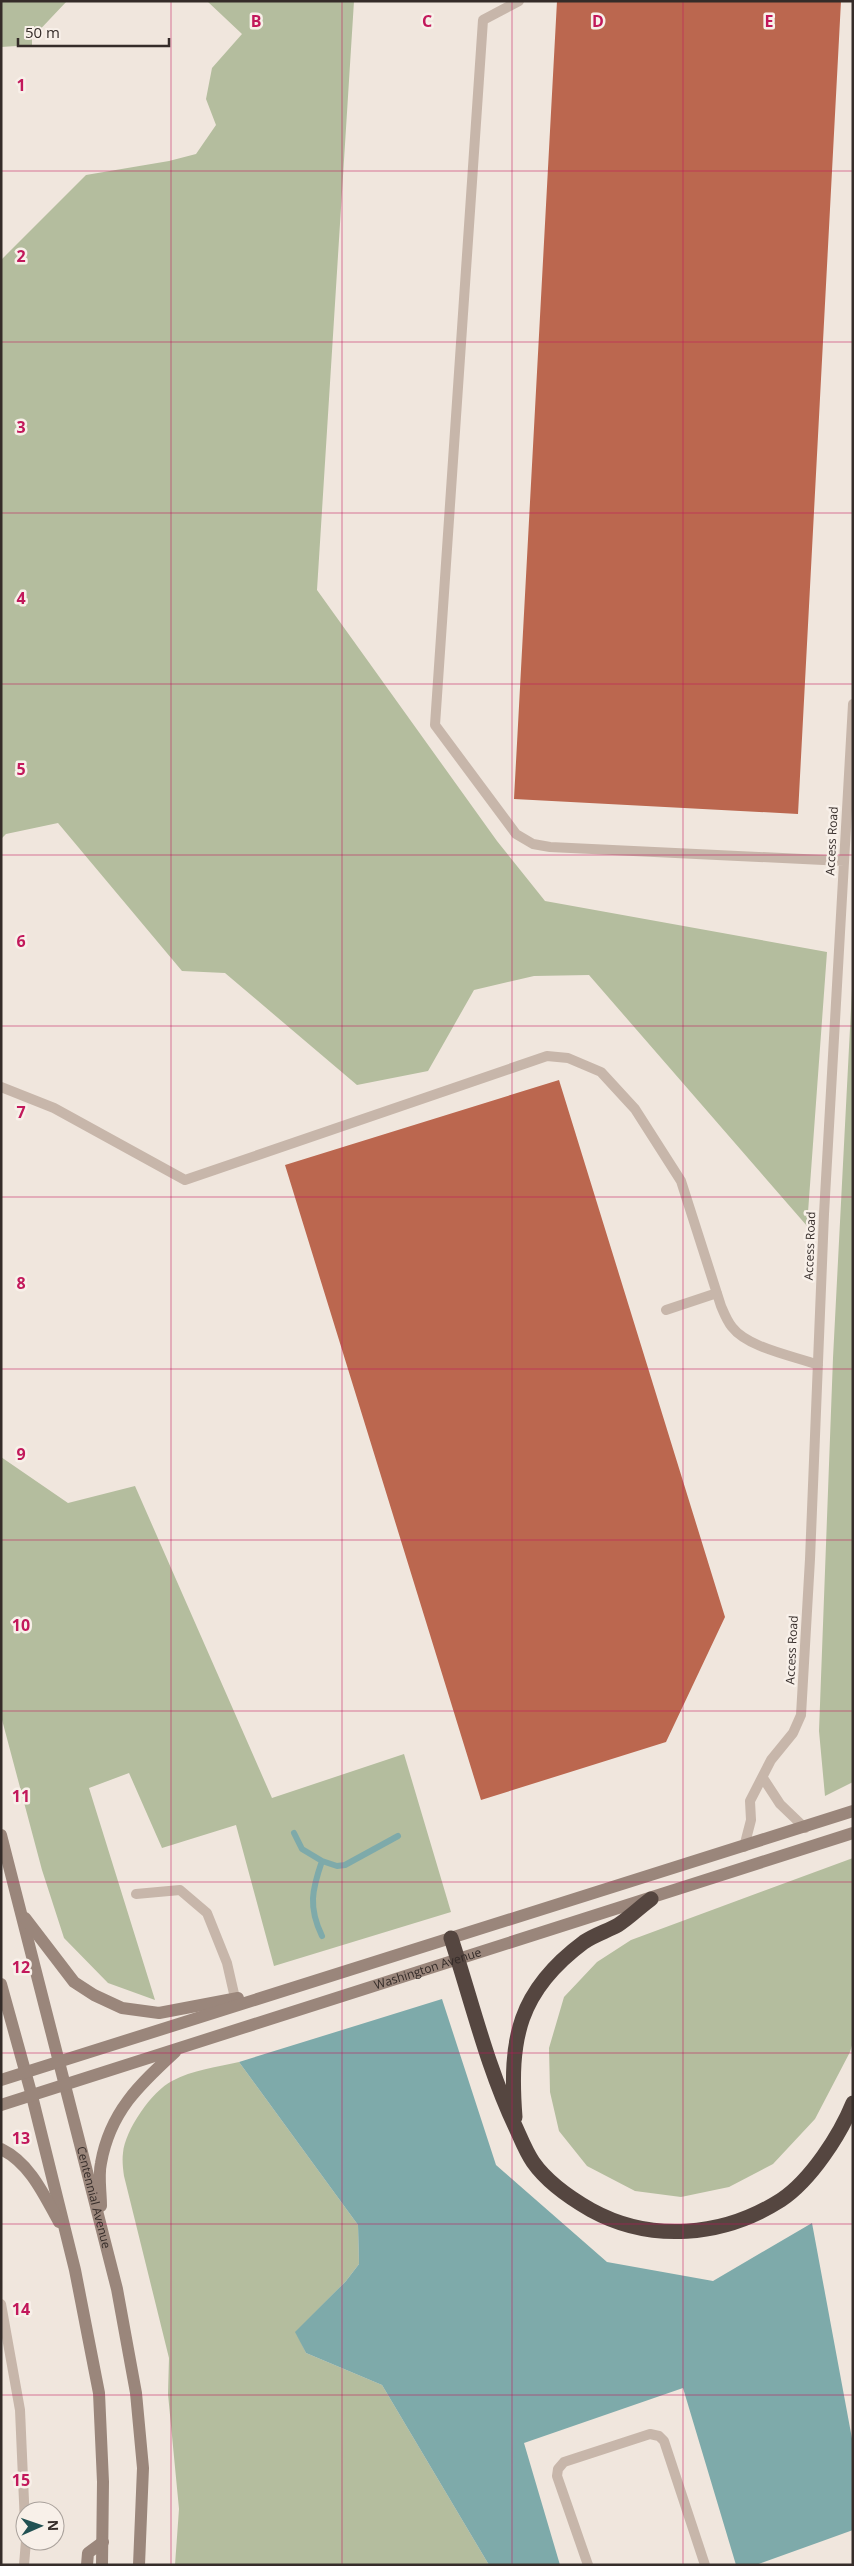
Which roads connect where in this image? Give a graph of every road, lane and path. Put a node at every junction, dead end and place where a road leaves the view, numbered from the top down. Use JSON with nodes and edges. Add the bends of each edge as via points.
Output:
{"nodes":[{"id":1,"x":519,"y":1,"type":"edge"},
{"id":2,"x":853,"y":704,"type":"edge"},
{"id":3,"x":844,"y":861,"type":"junction"},
{"id":4,"x":1,"y":1087,"type":"edge"},
{"id":5,"x":717,"y":1292,"type":"junction"},
{"id":6,"x":666,"y":1310,"type":"dead end"},
{"id":7,"x":818,"y":1365,"type":"junction"},
{"id":8,"x":763,"y":1778,"type":"junction"},
{"id":9,"x":853,"y":1811,"type":"edge"},
{"id":10,"x":805,"y":1828,"type":"junction"},
{"id":11,"x":853,"y":1833,"type":"edge"},
{"id":12,"x":1,"y":1835,"type":"edge"},
{"id":13,"x":744,"y":1847,"type":"junction"},
{"id":14,"x":136,"y":1894,"type":"dead end"},
{"id":15,"x":651,"y":1899,"type":"junction"},
{"id":16,"x":21,"y":1913,"type":"junction"},
{"id":17,"x":451,"y":1938,"type":"junction"},
{"id":18,"x":458,"y":1960,"type":"junction"},
{"id":19,"x":1,"y":1984,"type":"edge"},
{"id":20,"x":292,"y":1987,"type":"junction"},
{"id":21,"x":235,"y":1998,"type":"junction"},
{"id":22,"x":178,"y":2050,"type":"junction"},
{"id":23,"x":59,"y":2062,"type":"junction"},
{"id":24,"x":25,"y":2073,"type":"junction"},
{"id":25,"x":1,"y":2080,"type":"edge"},
{"id":26,"x":65,"y":2086,"type":"junction"},
{"id":27,"x":32,"y":2096,"type":"junction"},
{"id":28,"x":853,"y":2103,"type":"edge"},
{"id":29,"x":1,"y":2105,"type":"edge"},
{"id":30,"x":516,"y":2126,"type":"junction"},
{"id":31,"x":1,"y":2149,"type":"edge"},
{"id":32,"x":101,"y":2226,"type":"junction"},
{"id":33,"x":68,"y":2239,"type":"junction"},
{"id":34,"x":1,"y":2304,"type":"edge"},
{"id":35,"x":24,"y":2501,"type":"edge"},
{"id":36,"x":103,"y":2542,"type":"junction"},
{"id":37,"x":25,"y":2551,"type":"edge"},
{"id":38,"x":24,"y":2565,"type":"edge"},
{"id":39,"x":86,"y":2565,"type":"edge"},
{"id":40,"x":102,"y":2565,"type":"edge"},
{"id":41,"x":139,"y":2565,"type":"edge"},
{"id":42,"x":588,"y":2565,"type":"edge"},
{"id":43,"x":706,"y":2565,"type":"edge"}],
"edges":[{"from":1,"to":3,"type":"lane","via":[[483,20],[435,725],[516,834],[533,844]]},
{"from":2,"to":3,"type":"lane","name":"Access Road"},
{"from":3,"to":7,"type":"lane","name":"Access Road"},
{"from":4,"to":5,"type":"lane","via":[[54,1108],[186,1180],[547,1056],[568,1058],[601,1072],[636,1109],[675,1170]]},
{"from":5,"to":6,"type":"lane"},
{"from":5,"to":7,"type":"lane","via":[[729,1322],[742,1337]]},
{"from":7,"to":8,"type":"lane","name":"Access Road","via":[[801,1715]]},
{"from":8,"to":10,"type":"lane","via":[[780,1804]]},
{"from":8,"to":13,"type":"lane","name":"Access Road","via":[[750,1801],[752,1820]]},
{"from":9,"to":10,"type":"main road","name":"Washington Avenue"},
{"from":10,"to":13,"type":"main road","name":"Washington Avenue"},
{"from":11,"to":15,"type":"main road","name":"Washington Avenue"},
{"from":12,"to":16,"type":"main road","name":"Centennial Avenue"},
{"from":13,"to":17,"type":"main road","name":"Washington Avenue"},
{"from":14,"to":21,"type":"lane","via":[[180,1890],[207,1913],[227,1963]]},
{"from":15,"to":18,"type":"main road","name":"Washington Avenue"},
{"from":15,"to":30,"type":"highway","via":[[619,1924],[586,1941],[540,1982],[527,2004],[514,2053],[512,2078]]},
{"from":16,"to":21,"type":"main road","via":[[74,1982],[122,2008],[159,2013]]},
{"from":16,"to":23,"type":"main road","name":"Centennial Avenue"},
{"from":17,"to":18,"type":"highway"},
{"from":17,"to":20,"type":"main road","name":"Washington Avenue"},
{"from":18,"to":22,"type":"main road","name":"Washington Avenue"},
{"from":18,"to":30,"type":"highway","via":[[497,2088]]},
{"from":19,"to":24,"type":"main road"},
{"from":20,"to":21,"type":"main road"},
{"from":20,"to":23,"type":"main road","name":"Washington Avenue"},
{"from":22,"to":26,"type":"main road","name":"Washington Avenue"},
{"from":22,"to":32,"type":"main road","via":[[134,2090],[112,2124],[100,2164]]},
{"from":23,"to":24,"type":"main road","name":"Washington Avenue"},
{"from":23,"to":26,"type":"main road","name":"Centennial Avenue"},
{"from":24,"to":25,"type":"main road","name":"Washington Avenue"},
{"from":24,"to":27,"type":"main road"},
{"from":26,"to":27,"type":"main road","name":"Washington Avenue"},
{"from":26,"to":32,"type":"main road","name":"Centennial Avenue"},
{"from":27,"to":29,"type":"main road","name":"Washington Avenue"},
{"from":27,"to":33,"type":"main road"},
{"from":28,"to":30,"type":"highway","via":[[830,2147],[782,2199],[748,2217],[718,2227],[678,2233],[642,2230],[606,2218],[581,2204],[558,2188],[532,2162]]},
{"from":31,"to":33,"type":"main road","via":[[13,2154],[37,2181]]},
{"from":32,"to":41,"type":"main road","name":"Centennial Avenue","via":[[117,2289],[136,2393],[143,2468]]},
{"from":33,"to":36,"type":"main road","via":[[99,2393]]},
{"from":34,"to":35,"type":"lane","via":[[20,2410]]},
{"from":36,"to":39,"type":"main road","via":[[88,2553]]},
{"from":36,"to":40,"type":"main road"},
{"from":37,"to":38,"type":"lane"},
{"from":42,"to":43,"type":"lane","via":[[557,2476],[558,2469],[564,2462],[650,2434],[664,2441]]}]}
